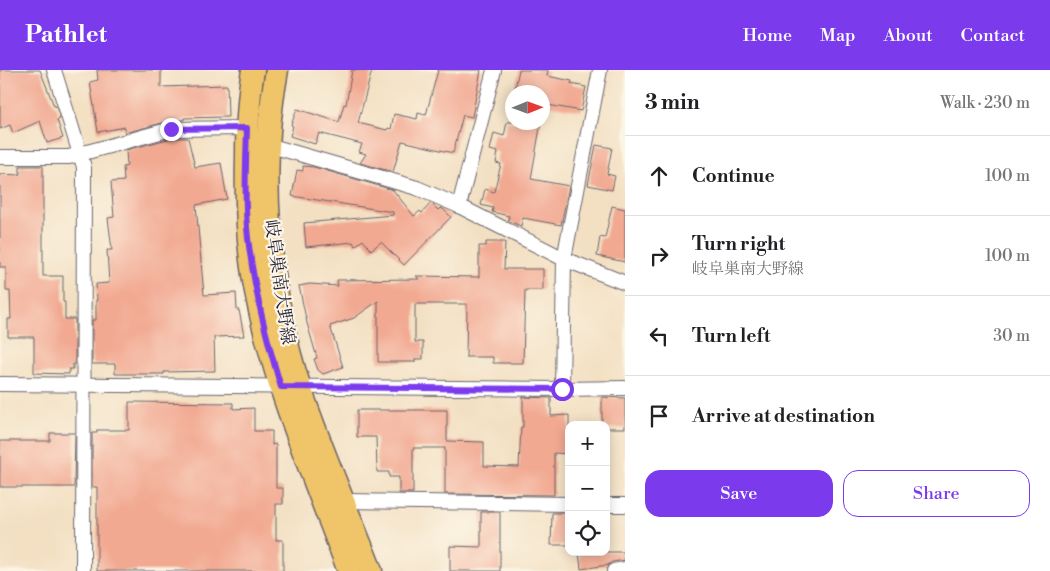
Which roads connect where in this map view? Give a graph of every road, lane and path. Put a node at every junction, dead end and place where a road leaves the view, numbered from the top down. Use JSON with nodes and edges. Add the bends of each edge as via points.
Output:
{"nodes":[{"id":1,"x":54,"y":70,"type":"edge"},
{"id":2,"x":253,"y":70,"type":"edge"},
{"id":3,"x":277,"y":70,"type":"edge"},
{"id":4,"x":494,"y":70,"type":"edge"},
{"id":5,"x":600,"y":70,"type":"edge"},
{"id":6,"x":247,"y":128,"type":"junction"},
{"id":7,"x":268,"y":145,"type":"junction"},
{"id":8,"x":81,"y":153,"type":"junction"},
{"id":9,"x":0,"y":157,"type":"edge"},
{"id":10,"x":459,"y":206,"type":"junction"},
{"id":11,"x":564,"y":259,"type":"junction"},
{"id":12,"x":625,"y":284,"type":"edge"},
{"id":13,"x":0,"y":384,"type":"edge"},
{"id":14,"x":84,"y":384,"type":"junction"},
{"id":15,"x":290,"y":387,"type":"junction"},
{"id":16,"x":625,"y":388,"type":"edge"},
{"id":17,"x":562,"y":389,"type":"junction"},
{"id":18,"x":343,"y":501,"type":"junction"},
{"id":19,"x":565,"y":504,"type":"edge"},
{"id":20,"x":610,"y":505,"type":"edge"},
{"id":21,"x":625,"y":505,"type":"edge"},
{"id":22,"x":625,"y":569,"type":"edge"},
{"id":23,"x":83,"y":571,"type":"edge"},
{"id":24,"x":349,"y":571,"type":"edge"},
{"id":25,"x":371,"y":571,"type":"edge"},
{"id":26,"x":614,"y":571,"type":"edge"}],
"edges":[{"from":1,"to":8,"type":"street"},
{"from":2,"to":6,"type":"main road","name":"岐阜巣南大野線"},
{"from":3,"to":7,"type":"main road","name":"岐阜巣南大野線"},
{"from":4,"to":10,"type":"street"},
{"from":5,"to":11,"type":"street"},
{"from":6,"to":8,"type":"street","via":[[171,129]]},
{"from":6,"to":15,"type":"main road","name":"岐阜巣南大野線","via":[[248,236],[254,281],[266,340]]},
{"from":7,"to":10,"type":"street","via":[[417,188]]},
{"from":7,"to":15,"type":"main road","name":"岐阜巣南大野線","via":[[272,256]]},
{"from":8,"to":9,"type":"street","via":[[68,157]]},
{"from":8,"to":14,"type":"street","via":[[84,167]]},
{"from":10,"to":11,"type":"street"},
{"from":11,"to":12,"type":"street"},
{"from":11,"to":17,"type":"street"},
{"from":13,"to":14,"type":"street"},
{"from":14,"to":15,"type":"street"},
{"from":14,"to":23,"type":"street"},
{"from":15,"to":17,"type":"street"},
{"from":15,"to":18,"type":"main road","name":"岐阜巣南大野線"},
{"from":15,"to":24,"type":"main road","name":"岐阜巣南大野線"},
{"from":16,"to":17,"type":"street"},
{"from":18,"to":19,"type":"street"},
{"from":18,"to":25,"type":"main road","name":"岐阜巣南大野線"},
{"from":20,"to":21,"type":"street"},
{"from":22,"to":26,"type":"street"}]}
